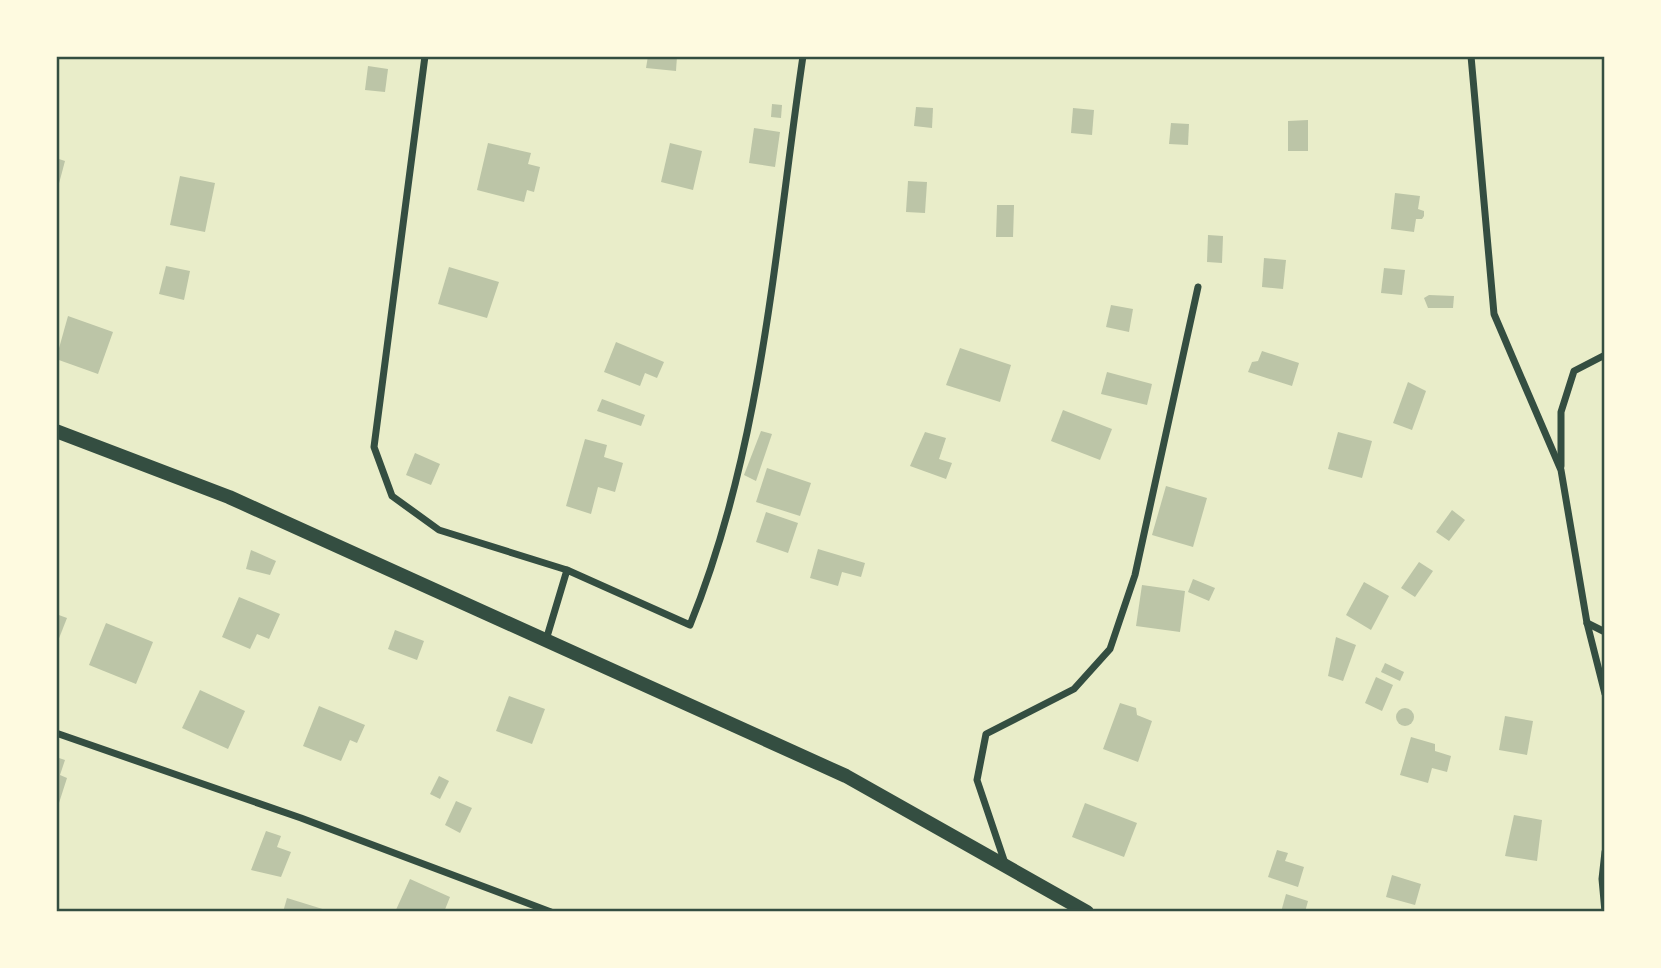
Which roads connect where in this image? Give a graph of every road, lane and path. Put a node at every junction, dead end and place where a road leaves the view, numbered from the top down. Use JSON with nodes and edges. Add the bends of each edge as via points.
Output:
{"nodes":[{"id":1,"x":425,"y":56,"type":"edge"},
{"id":2,"x":803,"y":56,"type":"edge"},
{"id":3,"x":1471,"y":56,"type":"edge"},
{"id":4,"x":1198,"y":287,"type":"dead end"},
{"id":5,"x":1605,"y":355,"type":"edge"},
{"id":6,"x":56,"y":431,"type":"edge"},
{"id":7,"x":1561,"y":470,"type":"junction"},
{"id":8,"x":567,"y":570,"type":"junction"},
{"id":9,"x":1587,"y":623,"type":"junction"},
{"id":10,"x":1605,"y":632,"type":"edge"},
{"id":11,"x":546,"y":640,"type":"junction"},
{"id":12,"x":1605,"y":694,"type":"edge"},
{"id":13,"x":56,"y":733,"type":"edge"},
{"id":14,"x":1605,"y":852,"type":"edge"},
{"id":15,"x":1006,"y":867,"type":"junction"},
{"id":16,"x":551,"y":912,"type":"edge"},
{"id":17,"x":1087,"y":912,"type":"edge"},
{"id":18,"x":1605,"y":912,"type":"edge"}],
"edges":[{"from":1,"to":8,"type":"street","via":[[373,447],[392,496],[439,530]]},
{"from":2,"to":8,"type":"street","via":[[760,373],[727,509],[690,625]]},
{"from":3,"to":7,"type":"street","via":[[1494,314]]},
{"from":4,"to":15,"type":"street","via":[[1135,575],[1110,649],[1074,689],[986,734],[977,780]]},
{"from":5,"to":7,"type":"street","via":[[1574,371],[1561,412]]},
{"from":6,"to":11,"type":"main road","via":[[229,497]]},
{"from":7,"to":9,"type":"street"},
{"from":8,"to":11,"type":"street"},
{"from":9,"to":10,"type":"street"},
{"from":9,"to":12,"type":"street"},
{"from":11,"to":15,"type":"main road","via":[[846,776]]},
{"from":13,"to":16,"type":"street"},
{"from":14,"to":18,"type":"street","via":[[1601,879]]},
{"from":15,"to":17,"type":"main road"}]}
